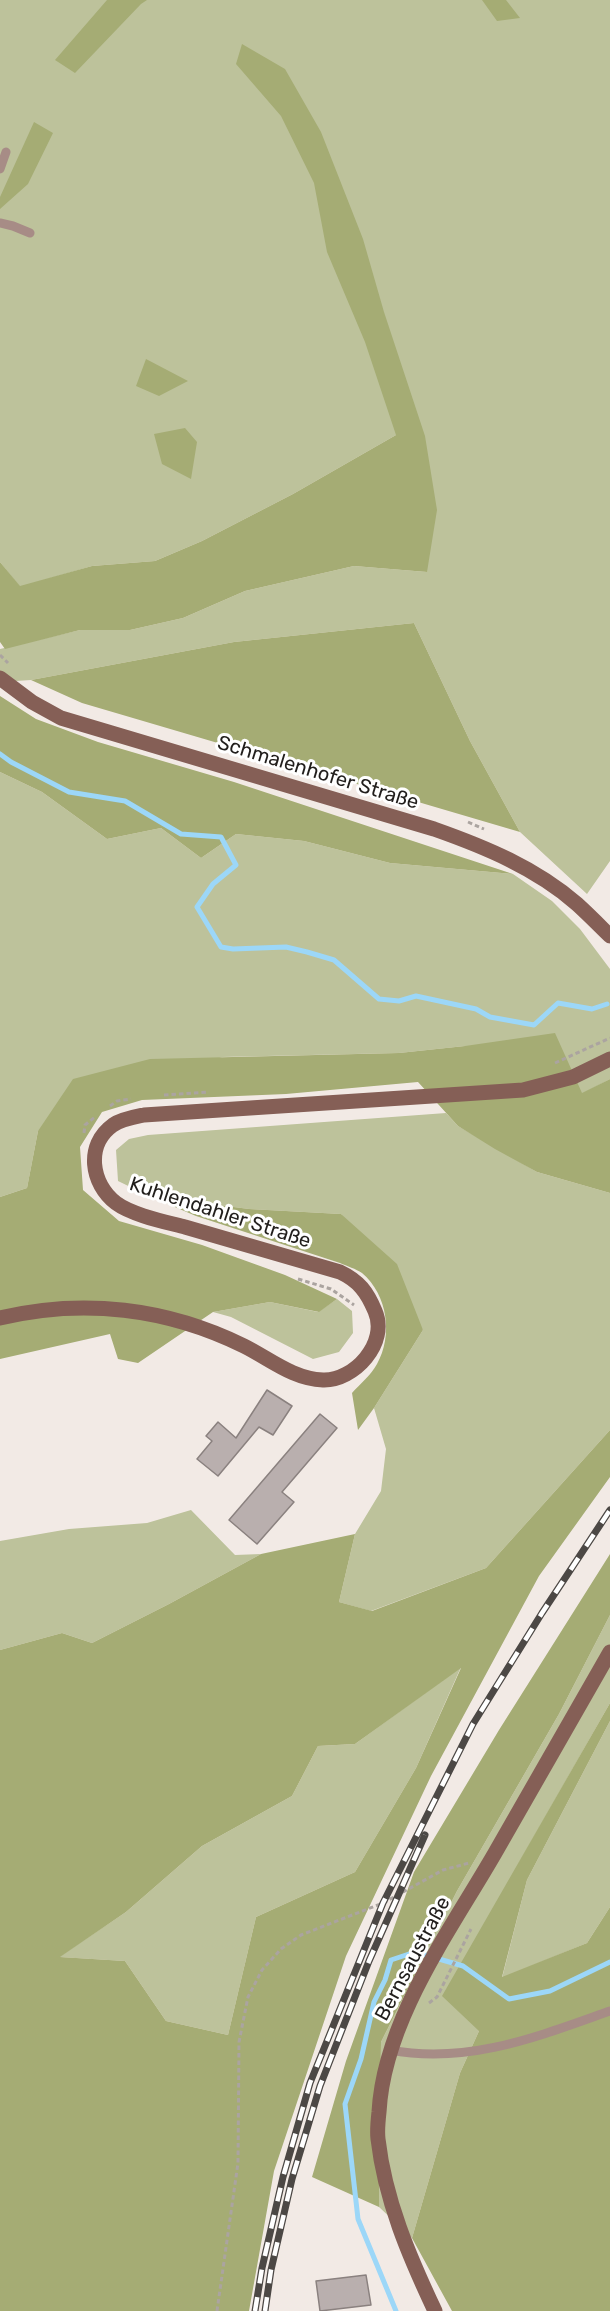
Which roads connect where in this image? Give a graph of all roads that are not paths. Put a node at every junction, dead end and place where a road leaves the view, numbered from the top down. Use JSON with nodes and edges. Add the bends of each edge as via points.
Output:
{"nodes":[{"id":1,"x":6,"y":152,"type":"dead end"},
{"id":2,"x":0,"y":169,"type":"edge"},
{"id":3,"x":0,"y":223,"type":"edge"},
{"id":4,"x":30,"y":233,"type":"dead end"},
{"id":5,"x":0,"y":678,"type":"edge"},
{"id":6,"x":610,"y":936,"type":"edge"},
{"id":7,"x":610,"y":1059,"type":"edge"},
{"id":8,"x":0,"y":1318,"type":"edge"},
{"id":9,"x":610,"y":1652,"type":"edge"},
{"id":10,"x":610,"y":2011,"type":"edge"},
{"id":11,"x":390,"y":2050,"type":"junction"},
{"id":12,"x":435,"y":2311,"type":"edge"}],
"edges":[{"from":1,"to":2,"type":"lane"},
{"from":3,"to":4,"type":"lane"},
{"from":5,"to":6,"type":"main road","name":"Schmalenhofer Straße","via":[[61,718],[482,846],[527,869],[576,902]]},
{"from":7,"to":8,"type":"main road","name":"Kuhlendahler Straße","via":[[573,1077],[523,1090],[144,1115],[128,1118],[104,1135],[97,1145],[95,1171],[104,1191],[118,1205],[355,1279],[378,1317],[377,1331],[360,1366],[345,1376],[307,1379],[211,1332],[133,1310],[64,1307]]},
{"from":9,"to":11,"type":"main road","name":"Bernsaustraße","via":[[440,1946]]},
{"from":10,"to":11,"type":"lane","via":[[519,2043],[482,2050],[443,2054]]},
{"from":11,"to":12,"type":"main road","name":"Bernsaustraße","via":[[377,2138],[403,2242]]}]}
